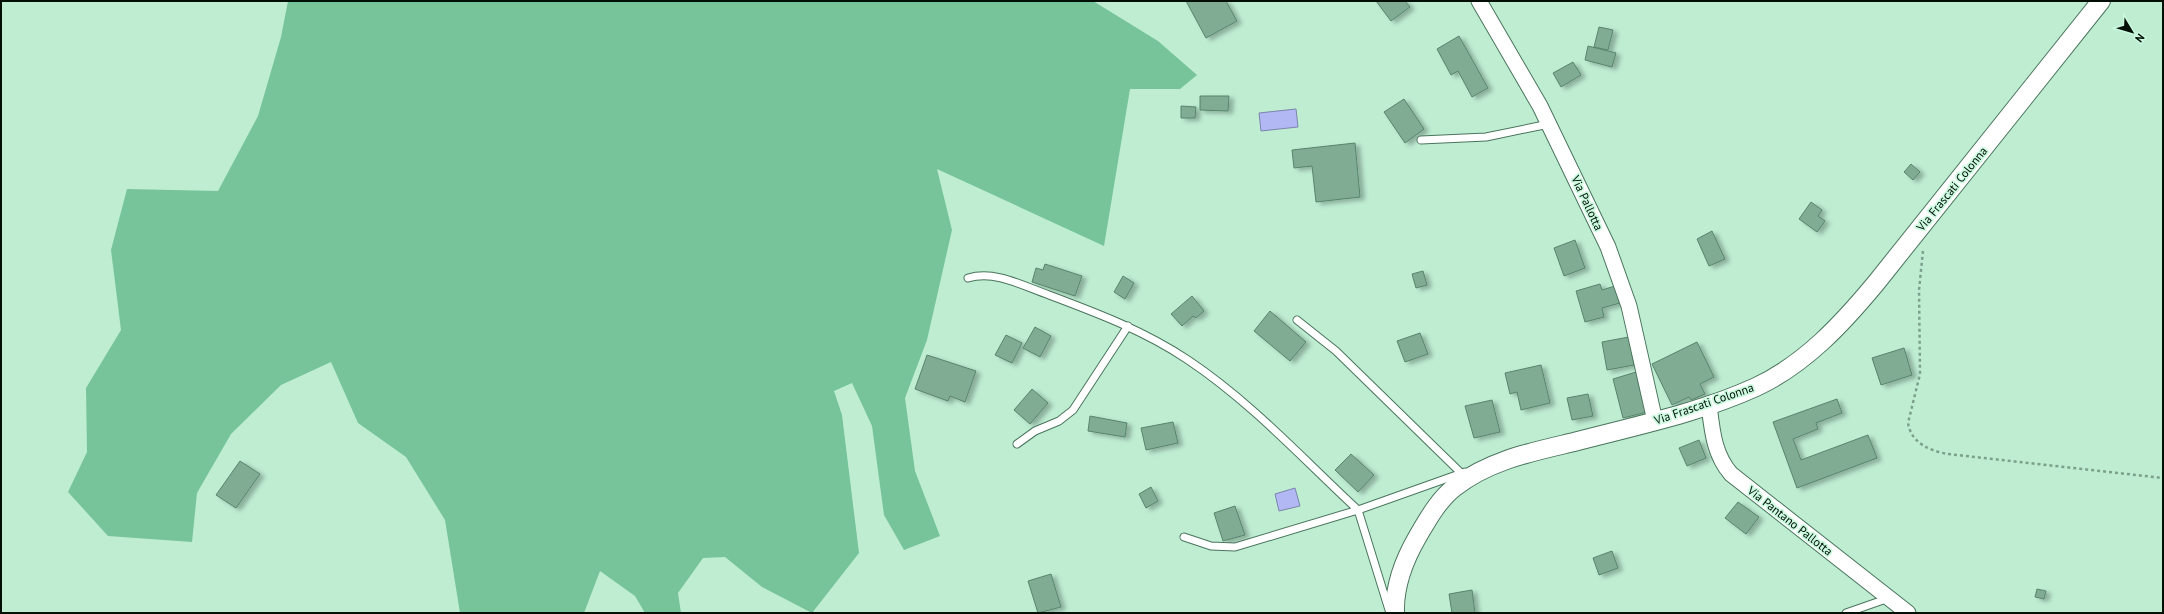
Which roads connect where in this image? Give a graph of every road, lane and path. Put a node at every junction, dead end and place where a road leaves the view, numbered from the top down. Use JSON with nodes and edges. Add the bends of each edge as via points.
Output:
{"nodes":[{"id":1,"x":1479,"y":1,"type":"edge"},
{"id":2,"x":2101,"y":1,"type":"edge"},
{"id":3,"x":1550,"y":124,"type":"junction"},
{"id":4,"x":1421,"y":140,"type":"dead end"},
{"id":5,"x":1924,"y":246,"type":"dead end"},
{"id":6,"x":968,"y":278,"type":"dead end"},
{"id":7,"x":1297,"y":320,"type":"dead end"},
{"id":8,"x":1128,"y":326,"type":"junction"},
{"id":9,"x":1709,"y":405,"type":"junction"},
{"id":10,"x":1655,"y":421,"type":"junction"},
{"id":11,"x":1017,"y":444,"type":"dead end"},
{"id":12,"x":1505,"y":459,"type":"junction"},
{"id":13,"x":1461,"y":473,"type":"junction"},
{"id":14,"x":2163,"y":478,"type":"edge"},
{"id":15,"x":1358,"y":510,"type":"junction"},
{"id":16,"x":1184,"y":537,"type":"dead end"},
{"id":17,"x":1889,"y":598,"type":"junction"},
{"id":18,"x":1390,"y":613,"type":"edge"},
{"id":19,"x":1395,"y":613,"type":"edge"},
{"id":20,"x":1846,"y":613,"type":"edge"},
{"id":21,"x":1908,"y":613,"type":"edge"}],
"edges":[{"from":1,"to":3,"type":"street","name":"Via Pallotta"},
{"from":2,"to":9,"type":"street","name":"Via Frascati Colonna","via":[[1881,278],[1843,321],[1820,344],[1780,374]]},
{"from":3,"to":4,"type":"lane","via":[[1486,137]]},
{"from":3,"to":10,"type":"street","name":"Via Pallotta","via":[[1619,275],[1632,316]]},
{"from":5,"to":14,"type":"path","via":[[1919,290],[1920,374],[1908,423],[1916,441],[1929,449],[1948,454]]},
{"from":6,"to":8,"type":"lane","via":[[979,275],[996,276]]},
{"from":7,"to":13,"type":"lane","via":[[1336,351]]},
{"from":8,"to":11,"type":"lane","via":[[1073,410],[1059,421],[1035,431]]},
{"from":8,"to":15,"type":"lane","via":[[1173,350],[1216,380],[1243,402]]},
{"from":9,"to":10,"type":"street","name":"Via Frascati Colonna"},
{"from":9,"to":17,"type":"street","name":"Via Pantano Pallotta","via":[[1716,449],[1731,474]]},
{"from":10,"to":12,"type":"street","name":"Via Frascati Colonna"},
{"from":12,"to":13,"type":"lane"},
{"from":12,"to":19,"type":"street","name":"Via Frascati Colonna","via":[[1468,478],[1438,505],[1404,564],[1395,592]]},
{"from":13,"to":15,"type":"lane"},
{"from":15,"to":16,"type":"lane","via":[[1235,547],[1211,546]]},
{"from":15,"to":18,"type":"lane"},
{"from":17,"to":20,"type":"lane"},
{"from":17,"to":21,"type":"street","name":"Via Pantano Pallotta"}]}
